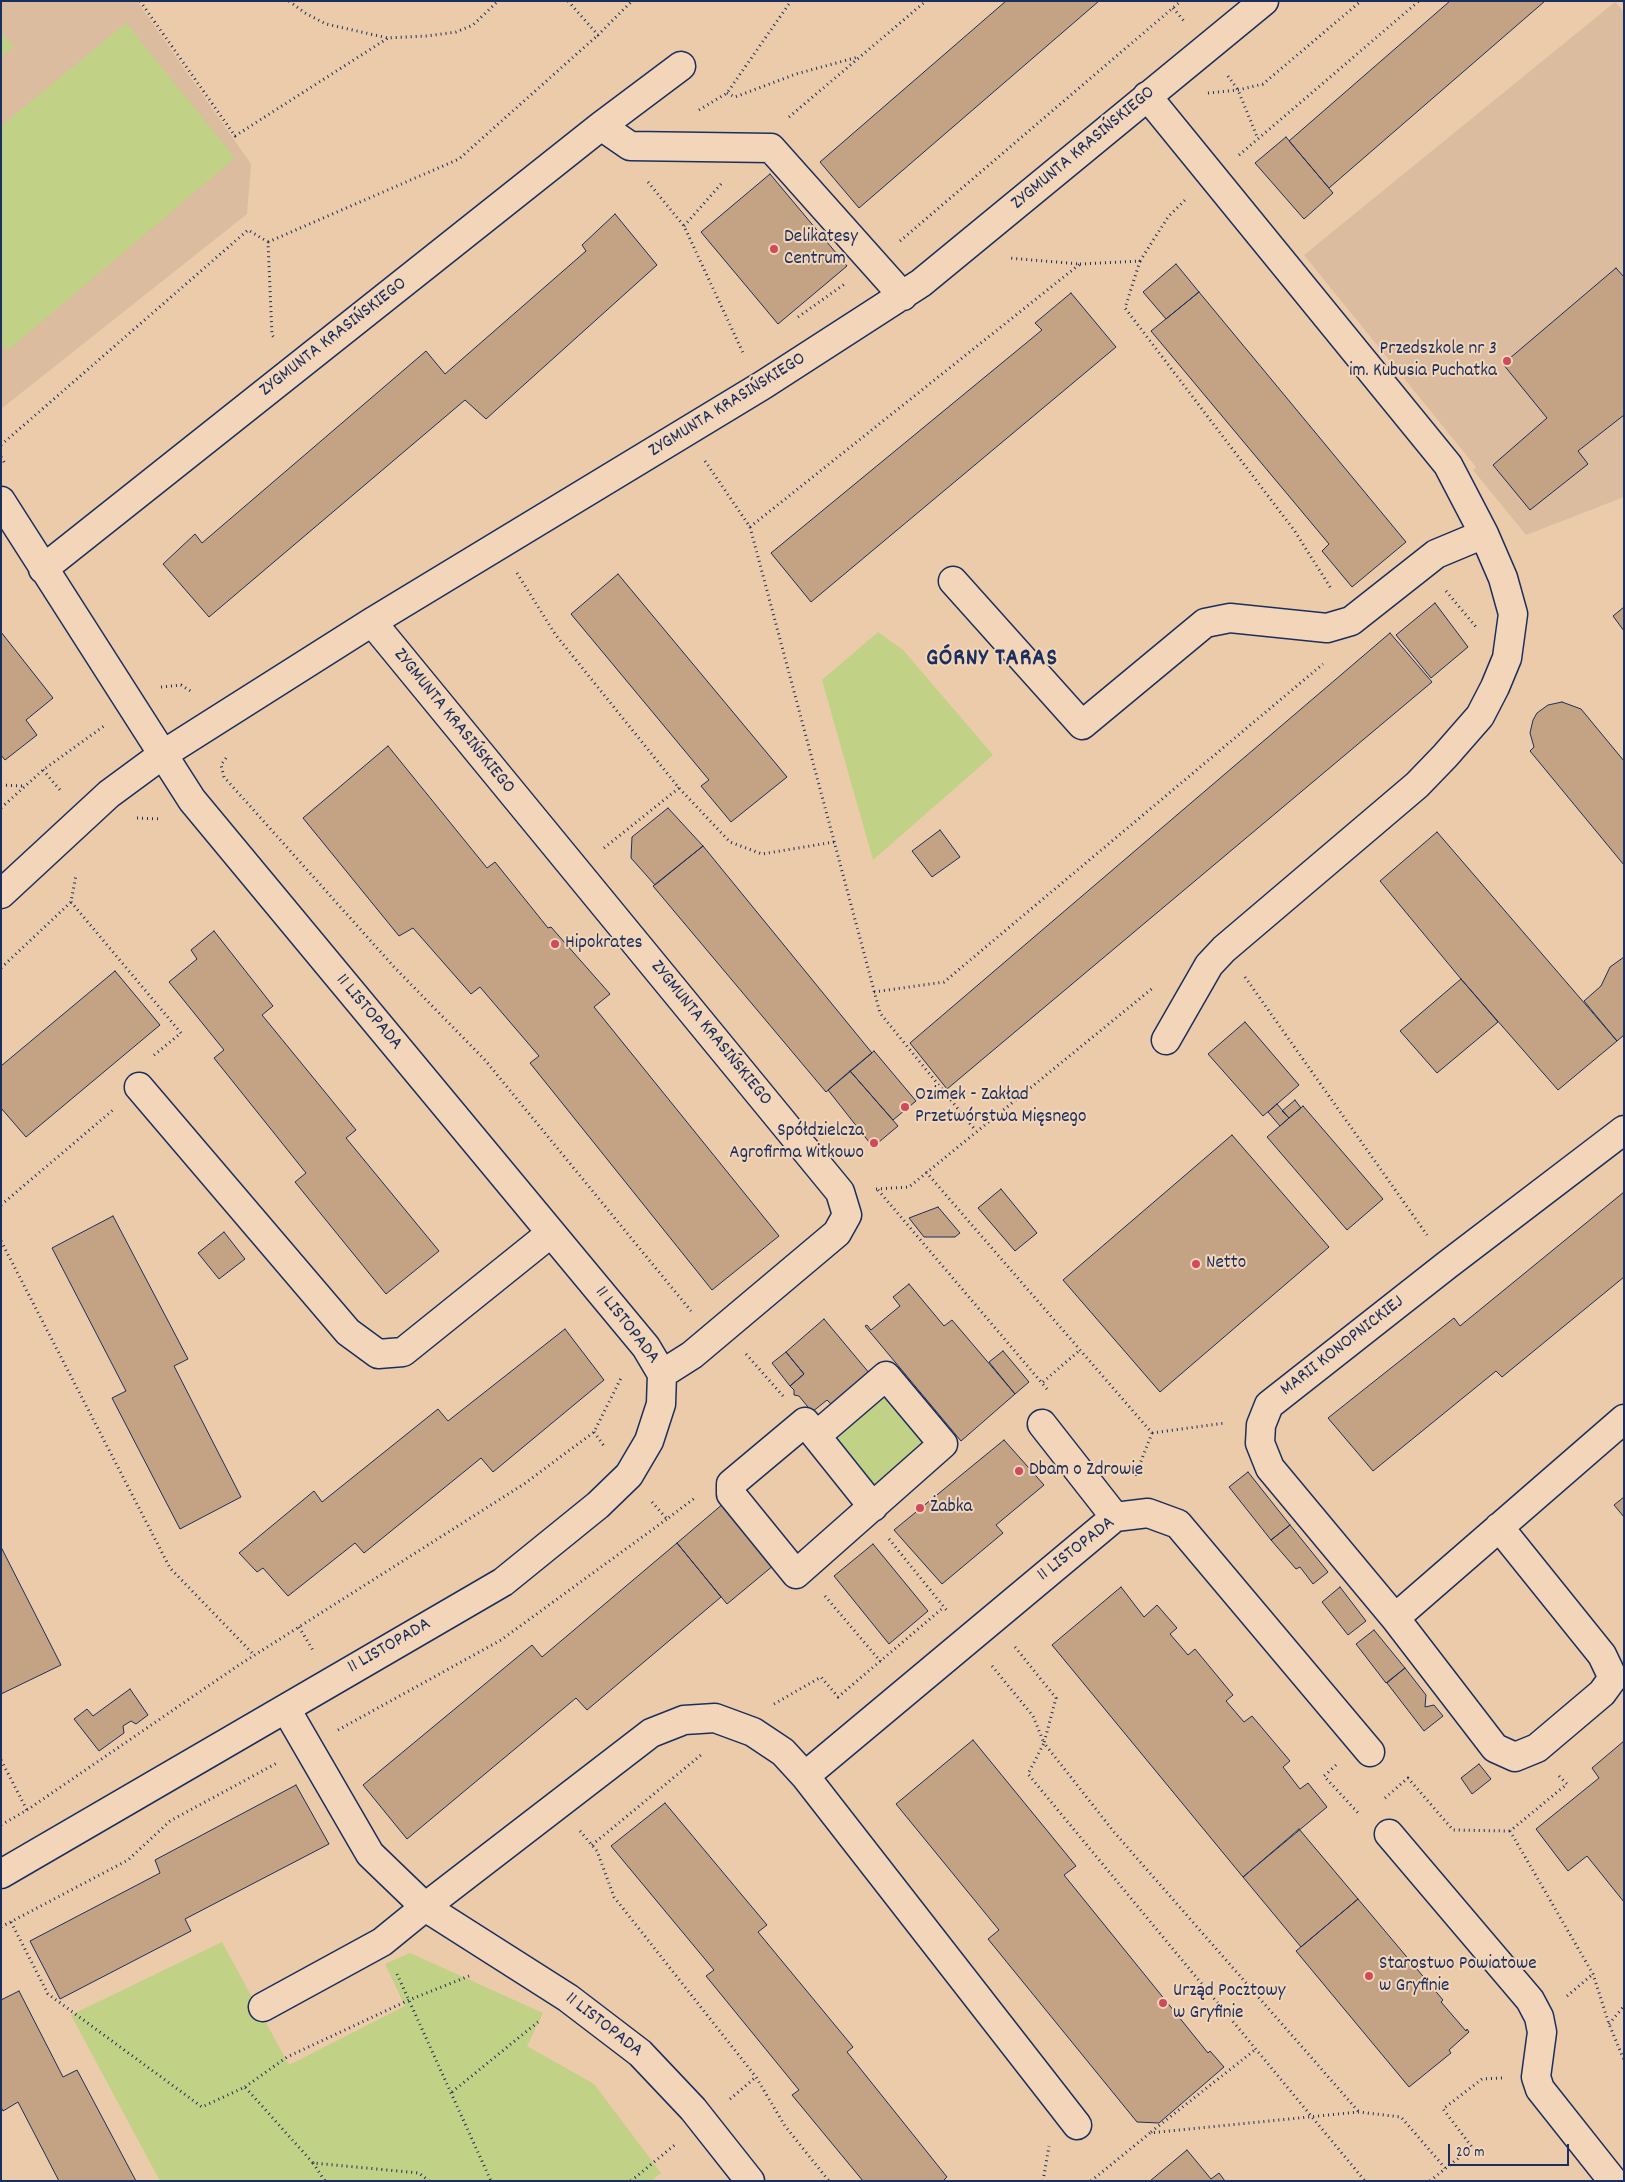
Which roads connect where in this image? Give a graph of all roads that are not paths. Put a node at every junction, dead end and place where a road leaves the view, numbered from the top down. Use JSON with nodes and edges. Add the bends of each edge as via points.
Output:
{"nodes":[{"id":1,"x":1264,"y":1,"type":"edge"},
{"id":2,"x":681,"y":66,"type":"dead end"},
{"id":3,"x":1147,"y":96,"type":"junction"},
{"id":4,"x":601,"y":126,"type":"junction"},
{"id":5,"x":902,"y":296,"type":"junction"},
{"id":6,"x":1,"y":501,"type":"edge"},
{"id":7,"x":1484,"y":534,"type":"junction"},
{"id":8,"x":43,"y":569,"type":"junction"},
{"id":9,"x":954,"y":581,"type":"dead end"},
{"id":10,"x":372,"y":622,"type":"junction"},
{"id":11,"x":162,"y":755,"type":"junction"},
{"id":12,"x":1,"y":894,"type":"edge"},
{"id":13,"x":1166,"y":1040,"type":"dead end"},
{"id":14,"x":140,"y":1087,"type":"dead end"},
{"id":15,"x":1624,"y":1130,"type":"edge"},
{"id":16,"x":551,"y":1233,"type":"junction"},
{"id":17,"x":662,"y":1374,"type":"junction"},
{"id":18,"x":1624,"y":1418,"type":"edge"},
{"id":19,"x":1042,"y":1424,"type":"dead end"},
{"id":20,"x":811,"y":1429,"type":"junction"},
{"id":21,"x":872,"y":1507,"type":"junction"},
{"id":22,"x":1115,"y":1516,"type":"junction"},
{"id":23,"x":1499,"y":1527,"type":"junction"},
{"id":24,"x":1394,"y":1618,"type":"junction"},
{"id":25,"x":286,"y":1709,"type":"junction"},
{"id":26,"x":1370,"y":1752,"type":"dead end"},
{"id":27,"x":805,"y":1776,"type":"junction"},
{"id":28,"x":1389,"y":1834,"type":"dead end"},
{"id":29,"x":1,"y":1874,"type":"edge"},
{"id":30,"x":425,"y":1907,"type":"junction"},
{"id":31,"x":263,"y":2007,"type":"dead end"},
{"id":32,"x":1077,"y":2125,"type":"dead end"},
{"id":33,"x":750,"y":2181,"type":"edge"},
{"id":34,"x":1613,"y":2181,"type":"edge"}],
"edges":[{"from":1,"to":3,"type":"street","name":"ZYGMUNTA KRASIŃSKIEGO"},
{"from":2,"to":4,"type":"street","name":"ZYGMUNTA KRASIŃSKIEGO"},
{"from":3,"to":5,"type":"street","name":"ZYGMUNTA KRASIŃSKIEGO"},
{"from":3,"to":7,"type":"street","via":[[1448,465]]},
{"from":4,"to":5,"type":"street","via":[[630,146],[771,148]]},
{"from":4,"to":8,"type":"street","name":"ZYGMUNTA KRASIŃSKIEGO"},
{"from":5,"to":10,"type":"street","name":"ZYGMUNTA KRASIŃSKIEGO","via":[[763,385]]},
{"from":6,"to":8,"type":"street"},
{"from":7,"to":9,"type":"street","via":[[1436,554],[1351,622],[1328,628],[1230,618],[1205,623],[1082,725]]},
{"from":7,"to":13,"type":"street","via":[[1503,578],[1513,614],[1507,658],[1480,716],[1416,785],[1224,949],[1209,965]]},
{"from":8,"to":11,"type":"street"},
{"from":10,"to":11,"type":"street","name":"ZYGMUNTA KRASIŃSKIEGO"},
{"from":10,"to":17,"type":"street","name":"ZYGMUNTA KRASIŃSKIEGO","via":[[840,1192],[847,1215],[836,1232],[713,1338]]},
{"from":11,"to":12,"type":"street","name":"ZYGMUNTA KRASIŃSKIEGO","via":[[109,794]]},
{"from":11,"to":16,"type":"street","name":"11 LISTOPADA","via":[[192,800]]},
{"from":14,"to":16,"type":"street","via":[[348,1332],[378,1354],[403,1352]]},
{"from":15,"to":24,"type":"street","name":"MARII KONOPNICKIEJ","via":[[1269,1405],[1261,1425],[1260,1443],[1270,1468]]},
{"from":16,"to":17,"type":"street","name":"11 LISTOPADA","via":[[646,1348]]},
{"from":17,"to":25,"type":"street","name":"11 LISTOPADA","via":[[661,1404],[649,1441],[629,1476],[598,1506],[503,1582]]},
{"from":18,"to":23,"type":"street"},
{"from":19,"to":22,"type":"street"},
{"from":20,"to":21,"type":"street"},
{"from":20,"to":21,"type":"street","via":[[886,1376],[943,1444]]},
{"from":20,"to":21,"type":"street","via":[[731,1484],[731,1494],[796,1574]]},
{"from":22,"to":26,"type":"street","name":"11 LISTOPADA","via":[[1148,1513],[1178,1524]]},
{"from":22,"to":27,"type":"street","name":"11 LISTOPADA"},
{"from":23,"to":24,"type":"street"},
{"from":23,"to":24,"type":"street","name":"MARII KONOPNICKIEJ","via":[[1602,1655],[1613,1678],[1602,1694],[1536,1748],[1515,1757],[1495,1748]]},
{"from":25,"to":29,"type":"street","name":"11 LISTOPADA"},
{"from":25,"to":30,"type":"street","name":"11 LISTOPADA","via":[[370,1854]]},
{"from":27,"to":30,"type":"street","via":[[783,1752],[753,1732],[715,1718],[684,1720],[651,1733]]},
{"from":27,"to":32,"type":"street"},
{"from":28,"to":34,"type":"street","via":[[1530,2000],[1540,2017],[1542,2032],[1536,2077],[1540,2089]]},
{"from":30,"to":31,"type":"street","via":[[382,1942]]},
{"from":30,"to":33,"type":"street","name":"11 LISTOPADA","via":[[568,1998],[640,2053],[692,2109]]}]}
